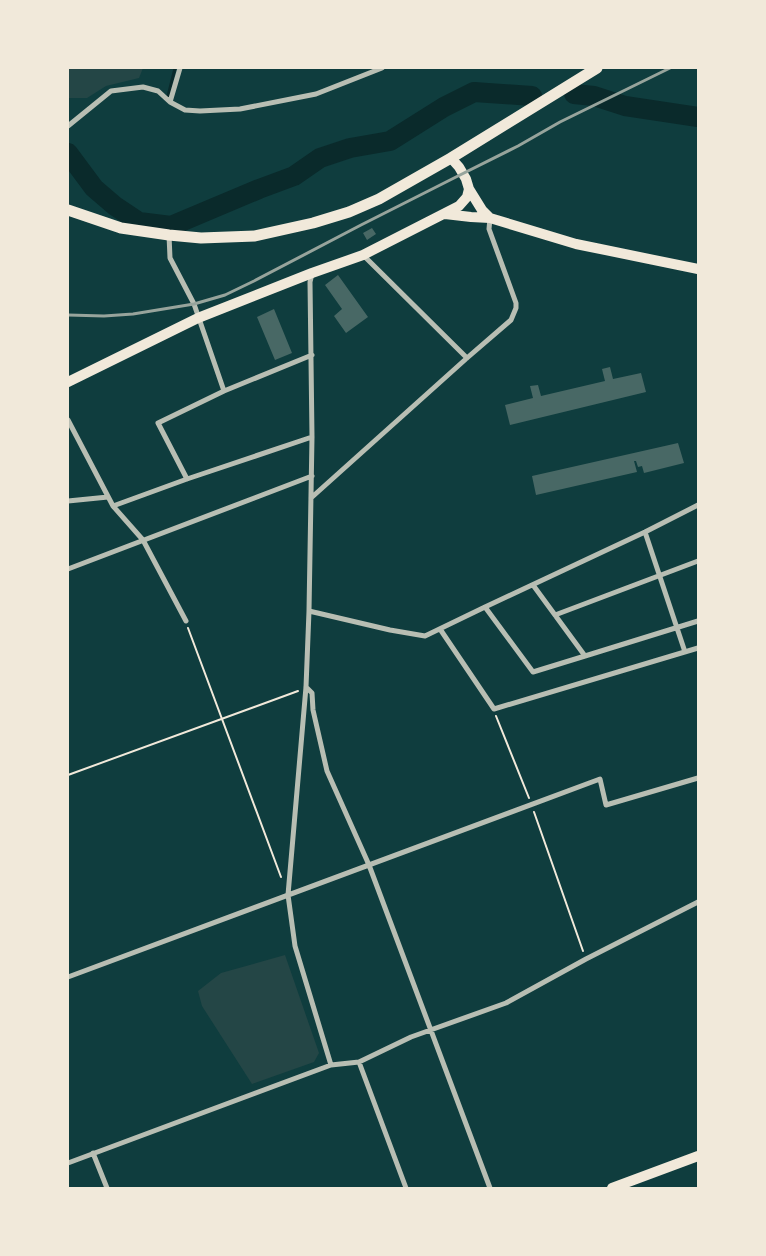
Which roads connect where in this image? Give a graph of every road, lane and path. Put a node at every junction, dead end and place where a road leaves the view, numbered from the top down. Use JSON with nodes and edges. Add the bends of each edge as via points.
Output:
{"nodes":[{"id":1,"x":180,"y":68,"type":"edge"},
{"id":2,"x":382,"y":68,"type":"edge"},
{"id":3,"x":597,"y":68,"type":"edge"},
{"id":4,"x":170,"y":102,"type":"junction"},
{"id":5,"x":68,"y":126,"type":"edge"},
{"id":6,"x":452,"y":158,"type":"junction"},
{"id":7,"x":469,"y":189,"type":"junction"},
{"id":8,"x":68,"y":210,"type":"edge"},
{"id":9,"x":445,"y":214,"type":"junction"},
{"id":10,"x":490,"y":218,"type":"junction"},
{"id":11,"x":169,"y":235,"type":"junction"},
{"id":12,"x":362,"y":255,"type":"junction"},
{"id":13,"x":698,"y":269,"type":"edge"},
{"id":14,"x":312,"y":273,"type":"junction"},
{"id":15,"x":198,"y":318,"type":"junction"},
{"id":16,"x":312,"y":355,"type":"junction"},
{"id":17,"x":467,"y":358,"type":"junction"},
{"id":18,"x":68,"y":382,"type":"edge"},
{"id":19,"x":224,"y":390,"type":"junction"},
{"id":20,"x":68,"y":420,"type":"edge"},
{"id":21,"x":312,"y":436,"type":"junction"},
{"id":22,"x":312,"y":476,"type":"junction"},
{"id":23,"x":186,"y":479,"type":"junction"},
{"id":24,"x":108,"y":497,"type":"junction"},
{"id":25,"x":310,"y":499,"type":"junction"},
{"id":26,"x":68,"y":501,"type":"edge"},
{"id":27,"x":698,"y":505,"type":"edge"},
{"id":28,"x":113,"y":506,"type":"junction"},
{"id":29,"x":645,"y":532,"type":"junction"},
{"id":30,"x":143,"y":540,"type":"junction"},
{"id":31,"x":698,"y":561,"type":"edge"},
{"id":32,"x":68,"y":569,"type":"edge"},
{"id":33,"x":660,"y":575,"type":"junction"},
{"id":34,"x":533,"y":584,"type":"junction"},
{"id":35,"x":486,"y":606,"type":"junction"},
{"id":36,"x":309,"y":611,"type":"junction"},
{"id":37,"x":555,"y":615,"type":"junction"},
{"id":38,"x":186,"y":621,"type":"joint"},
{"id":39,"x":698,"y":621,"type":"edge"},
{"id":40,"x":677,"y":628,"type":"junction"},
{"id":41,"x":440,"y":629,"type":"junction"},
{"id":42,"x":698,"y":648,"type":"edge"},
{"id":43,"x":685,"y":652,"type":"junction"},
{"id":44,"x":585,"y":656,"type":"junction"},
{"id":45,"x":306,"y":688,"type":"junction"},
{"id":46,"x":494,"y":709,"type":"junction"},
{"id":47,"x":68,"y":775,"type":"edge"},
{"id":48,"x":698,"y":778,"type":"edge"},
{"id":49,"x":531,"y":804,"type":"junction"},
{"id":50,"x":369,"y":865,"type":"junction"},
{"id":51,"x":282,"y":877,"type":"dead end"},
{"id":52,"x":288,"y":895,"type":"junction"},
{"id":53,"x":698,"y":902,"type":"edge"},
{"id":54,"x":586,"y":959,"type":"junction"},
{"id":55,"x":68,"y":977,"type":"edge"},
{"id":56,"x":430,"y":1030,"type":"junction"},
{"id":57,"x":359,"y":1062,"type":"junction"},
{"id":58,"x":331,"y":1065,"type":"junction"},
{"id":59,"x":94,"y":1153,"type":"junction"},
{"id":60,"x":698,"y":1156,"type":"edge"},
{"id":61,"x":68,"y":1162,"type":"edge"},
{"id":62,"x":107,"y":1188,"type":"edge"},
{"id":63,"x":406,"y":1188,"type":"edge"},
{"id":64,"x":490,"y":1188,"type":"edge"},
{"id":65,"x":612,"y":1188,"type":"edge"}],
"edges":[{"from":1,"to":4,"type":"street"},
{"from":2,"to":4,"type":"street","via":[[316,94],[240,109],[185,110]]},
{"from":3,"to":6,"type":"highway"},
{"from":4,"to":5,"type":"street","via":[[158,91],[143,87],[111,91]]},
{"from":6,"to":7,"type":"main road"},
{"from":6,"to":11,"type":"highway","via":[[379,199],[313,223],[255,236],[201,238]]},
{"from":7,"to":9,"type":"main road","via":[[459,206]]},
{"from":7,"to":10,"type":"main road"},
{"from":8,"to":11,"type":"highway","via":[[122,228]]},
{"from":9,"to":10,"type":"main road"},
{"from":9,"to":12,"type":"main road"},
{"from":10,"to":13,"type":"main road","via":[[576,244]]},
{"from":10,"to":17,"type":"street","via":[[489,229],[516,308],[511,320]]},
{"from":11,"to":15,"type":"street","via":[[170,258]]},
{"from":12,"to":14,"type":"main road"},
{"from":12,"to":17,"type":"street"},
{"from":14,"to":15,"type":"main road"},
{"from":14,"to":16,"type":"street"},
{"from":15,"to":18,"type":"main road"},
{"from":15,"to":19,"type":"street"},
{"from":16,"to":19,"type":"street"},
{"from":16,"to":21,"type":"street"},
{"from":17,"to":25,"type":"street"},
{"from":19,"to":23,"type":"street","via":[[158,423]]},
{"from":20,"to":24,"type":"street"},
{"from":21,"to":22,"type":"street"},
{"from":21,"to":23,"type":"street"},
{"from":22,"to":25,"type":"street"},
{"from":22,"to":30,"type":"street"},
{"from":23,"to":28,"type":"street"},
{"from":24,"to":26,"type":"street"},
{"from":24,"to":28,"type":"street"},
{"from":25,"to":36,"type":"street"},
{"from":27,"to":29,"type":"street"},
{"from":28,"to":30,"type":"street"},
{"from":29,"to":33,"type":"street"},
{"from":29,"to":34,"type":"street"},
{"from":30,"to":32,"type":"street"},
{"from":30,"to":38,"type":"street"},
{"from":31,"to":33,"type":"street"},
{"from":33,"to":37,"type":"street"},
{"from":33,"to":40,"type":"street"},
{"from":34,"to":35,"type":"street"},
{"from":34,"to":37,"type":"street"},
{"from":35,"to":41,"type":"street"},
{"from":35,"to":44,"type":"street","via":[[533,672]]},
{"from":36,"to":41,"type":"street","via":[[425,636]]},
{"from":36,"to":45,"type":"street"},
{"from":37,"to":44,"type":"street"},
{"from":38,"to":51,"type":"path"},
{"from":39,"to":40,"type":"street"},
{"from":40,"to":43,"type":"street"},
{"from":40,"to":44,"type":"street"},
{"from":41,"to":46,"type":"street"},
{"from":42,"to":43,"type":"street"},
{"from":43,"to":46,"type":"street"},
{"from":45,"to":47,"type":"path"},
{"from":45,"to":50,"type":"street","via":[[312,693],[327,772]]},
{"from":45,"to":52,"type":"street"},
{"from":46,"to":49,"type":"path"},
{"from":48,"to":49,"type":"street","via":[[606,805],[600,779]]},
{"from":49,"to":50,"type":"street"},
{"from":49,"to":54,"type":"path"},
{"from":50,"to":52,"type":"street"},
{"from":50,"to":56,"type":"street"},
{"from":52,"to":55,"type":"street"},
{"from":52,"to":58,"type":"street","via":[[295,946]]},
{"from":53,"to":54,"type":"street"},
{"from":54,"to":56,"type":"street","via":[[506,1004]]},
{"from":56,"to":57,"type":"street"},
{"from":56,"to":64,"type":"street"},
{"from":57,"to":58,"type":"street"},
{"from":57,"to":63,"type":"street"},
{"from":58,"to":59,"type":"street"},
{"from":59,"to":61,"type":"street"},
{"from":59,"to":62,"type":"street"},
{"from":60,"to":65,"type":"main road"}]}
